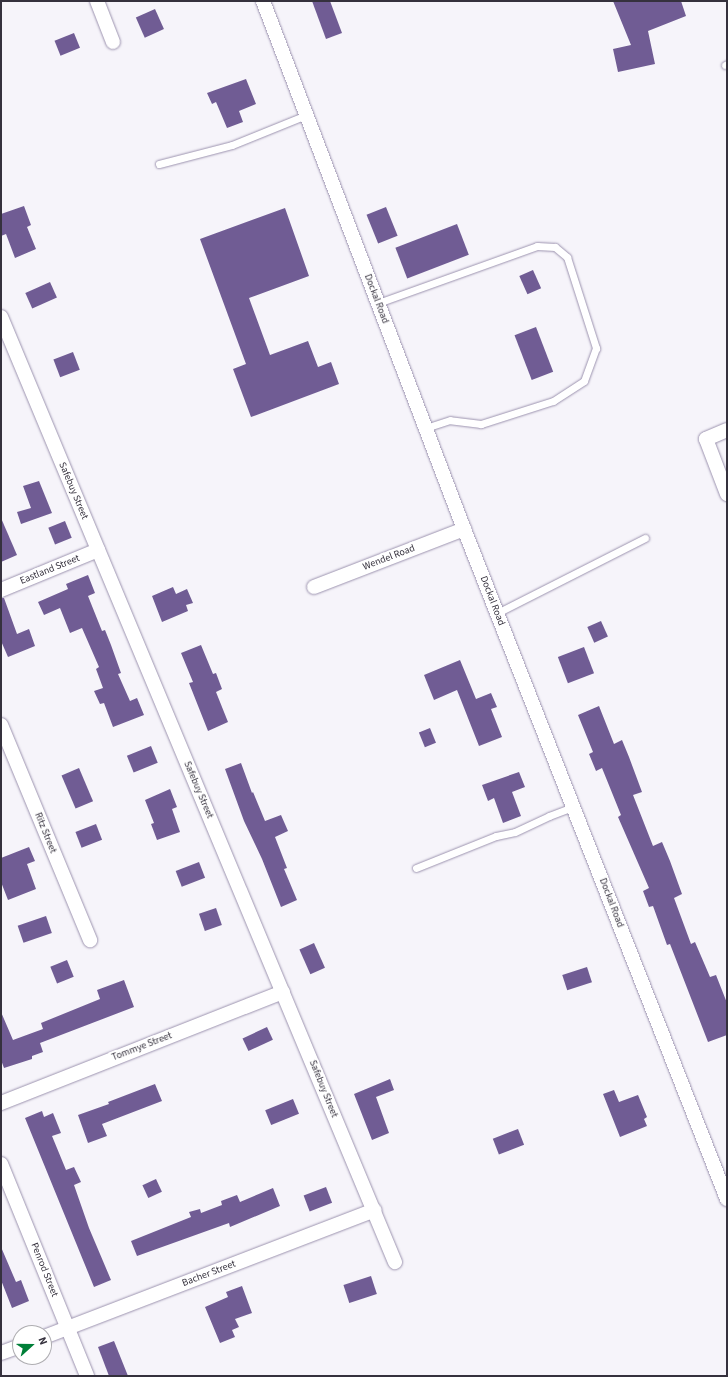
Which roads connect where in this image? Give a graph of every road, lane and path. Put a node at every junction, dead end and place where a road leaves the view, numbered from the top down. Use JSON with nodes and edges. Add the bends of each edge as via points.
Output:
{"nodes":[{"id":1,"x":97,"y":1,"type":"edge"},
{"id":2,"x":263,"y":1,"type":"edge"},
{"id":3,"x":113,"y":42,"type":"dead end"},
{"id":4,"x":306,"y":115,"type":"junction"},
{"id":5,"x":159,"y":164,"type":"dead end"},
{"id":6,"x":378,"y":303,"type":"junction"},
{"id":7,"x":1,"y":317,"type":"edge"},
{"id":8,"x":426,"y":428,"type":"junction"},
{"id":9,"x":727,"y":430,"type":"edge"},
{"id":10,"x":727,"y":494,"type":"edge"},
{"id":11,"x":464,"y":529,"type":"junction"},
{"id":12,"x":645,"y":538,"type":"dead end"},
{"id":13,"x":98,"y":550,"type":"junction"},
{"id":14,"x":314,"y":587,"type":"dead end"},
{"id":15,"x":1,"y":590,"type":"edge"},
{"id":16,"x":497,"y":613,"type":"junction"},
{"id":17,"x":1,"y":725,"type":"edge"},
{"id":18,"x":573,"y":807,"type":"junction"},
{"id":19,"x":416,"y":868,"type":"dead end"},
{"id":20,"x":90,"y":940,"type":"dead end"},
{"id":21,"x":283,"y":992,"type":"junction"},
{"id":22,"x":1,"y":1103,"type":"edge"},
{"id":23,"x":1,"y":1164,"type":"edge"},
{"id":24,"x":727,"y":1199,"type":"edge"},
{"id":25,"x":374,"y":1210,"type":"junction"},
{"id":26,"x":396,"y":1262,"type":"dead end"},
{"id":27,"x":67,"y":1328,"type":"junction"},
{"id":28,"x":52,"y":1334,"type":"edge"},
{"id":29,"x":12,"y":1349,"type":"edge"},
{"id":30,"x":1,"y":1353,"type":"edge"},
{"id":31,"x":87,"y":1376,"type":"edge"}],
"edges":[{"from":1,"to":3,"type":"street"},
{"from":2,"to":4,"type":"street","name":"Dockal Road"},
{"from":4,"to":5,"type":"lane","via":[[232,145]]},
{"from":4,"to":6,"type":"street","name":"Dockal Road"},
{"from":6,"to":8,"type":"street","name":"Dockal Road"},
{"from":6,"to":8,"type":"lane","via":[[537,246],[555,247],[567,257],[596,348],[584,381],[553,401],[481,424],[450,420]]},
{"from":7,"to":13,"type":"street","name":"Safebuy Street"},
{"from":8,"to":11,"type":"street","name":"Dockal Road"},
{"from":9,"to":10,"type":"street","via":[[706,439]]},
{"from":11,"to":14,"type":"street","name":"Wendel Road"},
{"from":11,"to":16,"type":"street","name":"Dockal Road"},
{"from":12,"to":16,"type":"lane"},
{"from":13,"to":15,"type":"street","name":"Eastland Street"},
{"from":13,"to":21,"type":"street","name":"Safebuy Street"},
{"from":16,"to":18,"type":"street","name":"Dockal Road"},
{"from":17,"to":20,"type":"street","name":"Ritz Street"},
{"from":18,"to":19,"type":"lane","via":[[515,832],[496,836]]},
{"from":18,"to":24,"type":"street","name":"Dockal Road"},
{"from":21,"to":22,"type":"street","name":"Tommye Street"},
{"from":21,"to":25,"type":"street","name":"Safebuy Street"},
{"from":23,"to":27,"type":"street","name":"Penrod Street"},
{"from":25,"to":26,"type":"street","name":"Safebuy Street"},
{"from":25,"to":27,"type":"street","name":"Bacher Street"},
{"from":27,"to":28,"type":"street","name":"Bacher Street"},
{"from":27,"to":31,"type":"street","name":"Penrod Street"},
{"from":29,"to":30,"type":"street"}]}
